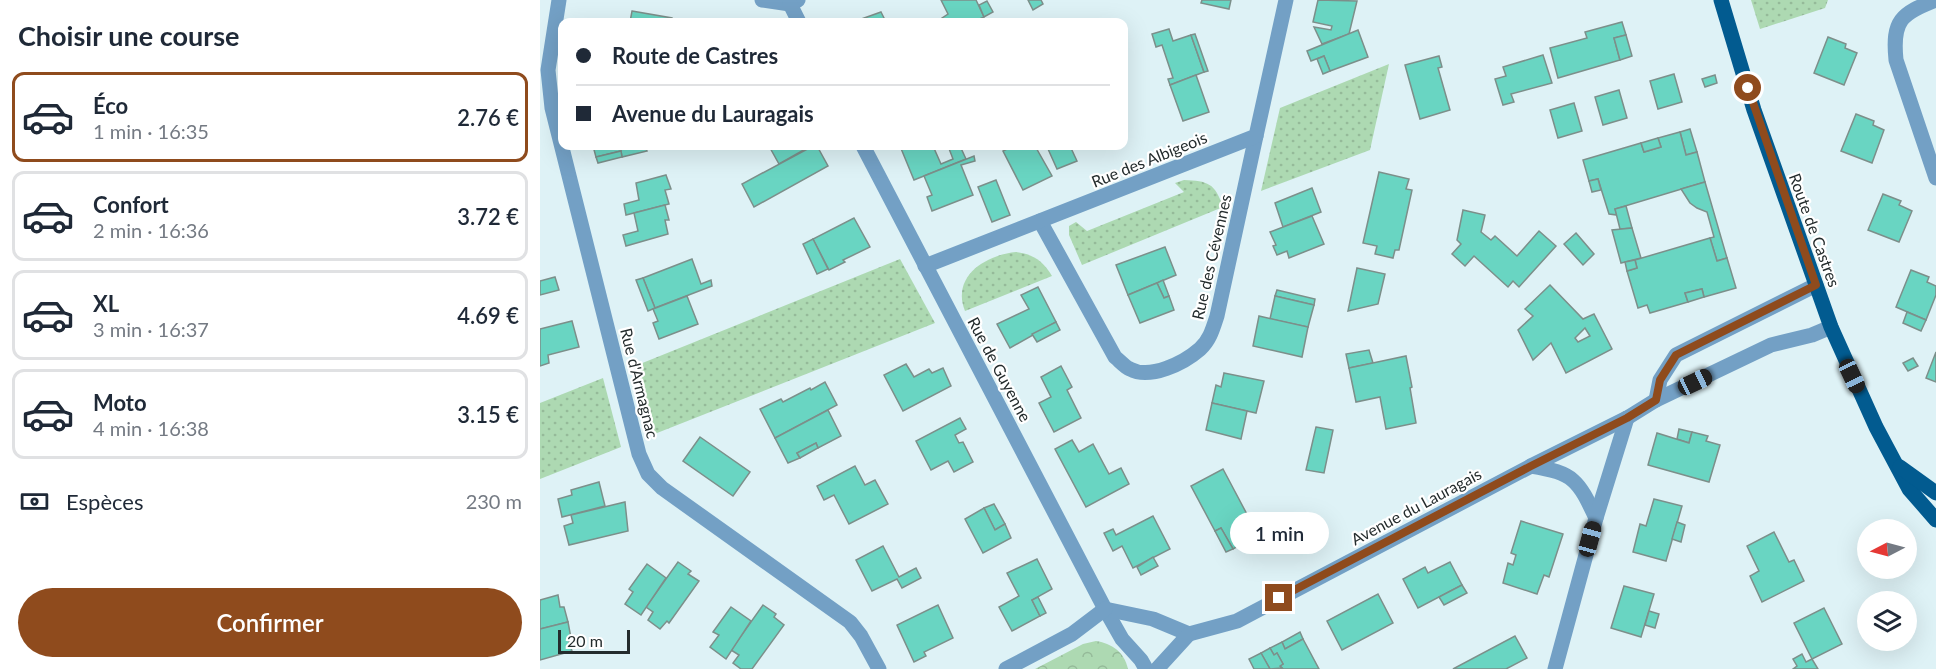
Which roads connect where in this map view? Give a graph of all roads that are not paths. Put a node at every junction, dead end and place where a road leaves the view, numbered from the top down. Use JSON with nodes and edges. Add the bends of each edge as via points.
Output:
{"nodes":[{"id":1,"x":559,"y":0,"type":"edge"},
{"id":2,"x":762,"y":0,"type":"edge"},
{"id":3,"x":1286,"y":0,"type":"edge"},
{"id":4,"x":1721,"y":0,"type":"edge"},
{"id":5,"x":1936,"y":0,"type":"edge"},
{"id":6,"x":794,"y":2,"type":"edge"},
{"id":7,"x":798,"y":18,"type":"edge"},
{"id":8,"x":558,"y":132,"type":"edge"},
{"id":9,"x":1256,"y":136,"type":"junction"},
{"id":10,"x":563,"y":150,"type":"edge"},
{"id":11,"x":865,"y":150,"type":"edge"},
{"id":12,"x":1934,"y":171,"type":"edge"},
{"id":13,"x":1040,"y":221,"type":"junction"},
{"id":14,"x":925,"y":266,"type":"junction"},
{"id":15,"x":1816,"y":285,"type":"junction"},
{"id":16,"x":1831,"y":327,"type":"junction"},
{"id":17,"x":1656,"y":400,"type":"junction"},
{"id":18,"x":1627,"y":418,"type":"junction"},
{"id":19,"x":1896,"y":464,"type":"junction"},
{"id":20,"x":1531,"y":466,"type":"junction"},
{"id":21,"x":1936,"y":493,"type":"edge"},
{"id":22,"x":1596,"y":518,"type":"junction"},
{"id":23,"x":1936,"y":520,"type":"edge"},
{"id":24,"x":1105,"y":609,"type":"junction"},
{"id":25,"x":1188,"y":634,"type":"junction"},
{"id":26,"x":879,"y":669,"type":"edge"},
{"id":27,"x":1006,"y":669,"type":"edge"},
{"id":28,"x":1146,"y":669,"type":"edge"},
{"id":29,"x":1157,"y":669,"type":"edge"},
{"id":30,"x":1555,"y":669,"type":"edge"}],
"edges":[{"from":1,"to":8,"type":"street","name":"Rue d'Armagnac","via":[[548,70]]},
{"from":2,"to":6,"type":"street"},
{"from":3,"to":9,"type":"street"},
{"from":4,"to":15,"type":"main road","name":"Route de Castres","via":[[1754,110]]},
{"from":5,"to":12,"type":"street","via":[[1906,14],[1894,40],[1896,60]]},
{"from":6,"to":7,"type":"street"},
{"from":9,"to":13,"type":"street","name":"Rue des Albigeois"},
{"from":9,"to":13,"type":"street","name":"Rue des Cévennes","via":[[1212,333],[1200,349],[1172,366],[1148,374],[1130,370],[1115,357]]},
{"from":10,"to":26,"type":"street","name":"Rue d'Armagnac","via":[[639,454],[648,474],[662,488],[850,622]]},
{"from":11,"to":14,"type":"street","name":"Rue de Guyenne"},
{"from":13,"to":14,"type":"street","name":"Rue des Albigeois"},
{"from":14,"to":24,"type":"street","name":"Rue de Guyenne"},
{"from":15,"to":16,"type":"main road","name":"Route de Castres"},
{"from":15,"to":17,"type":"street","via":[[1676,355],[1660,380]]},
{"from":16,"to":17,"type":"street","name":"Avenue du Lauragais","via":[[1771,345]]},
{"from":16,"to":19,"type":"main road","name":"Route de Castres"},
{"from":17,"to":18,"type":"street","name":"Avenue du Lauragais"},
{"from":18,"to":20,"type":"street","name":"Avenue du Lauragais"},
{"from":18,"to":22,"type":"street"},
{"from":19,"to":21,"type":"main road","name":"Route de Castres"},
{"from":19,"to":23,"type":"main road","name":"Route de Castres","via":[[1909,489]]},
{"from":20,"to":22,"type":"street","via":[[1556,470],[1580,485]]},
{"from":20,"to":25,"type":"street","name":"Avenue du Lauragais","via":[[1237,621]]},
{"from":22,"to":30,"type":"street"},
{"from":24,"to":25,"type":"street","via":[[1153,619]]},
{"from":24,"to":27,"type":"street","via":[[1072,634]]},
{"from":24,"to":28,"type":"street","name":"Rue de Guyenne"},
{"from":25,"to":29,"type":"street"}]}
